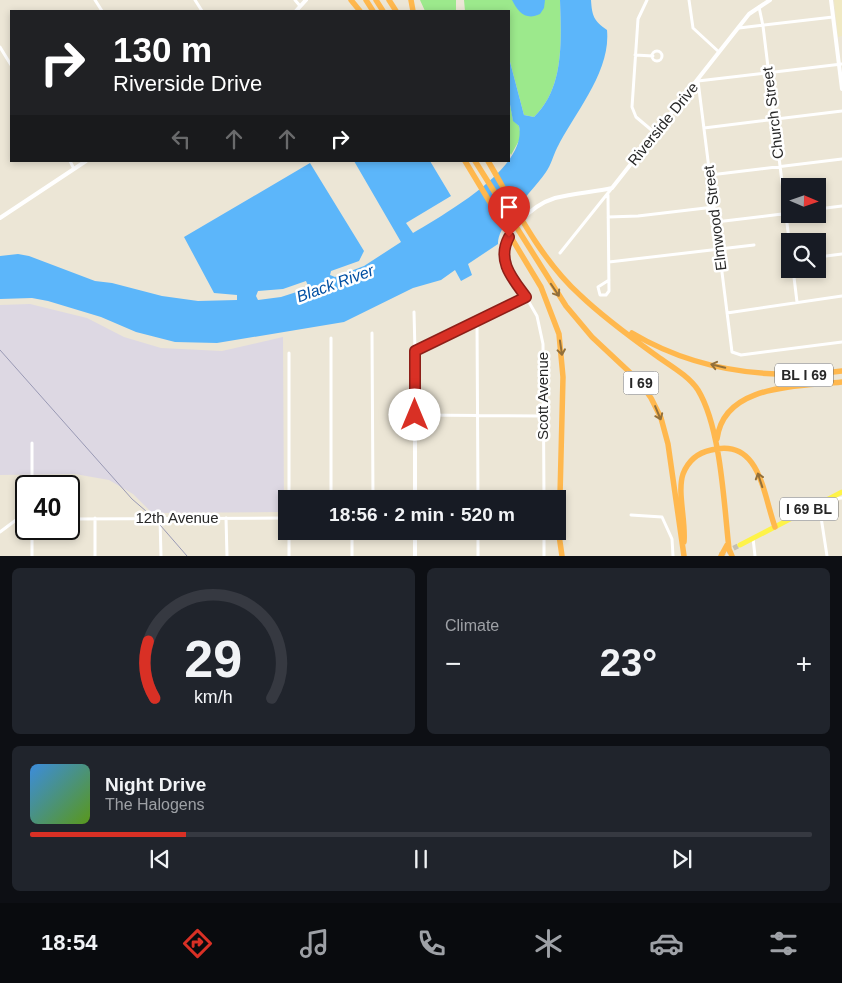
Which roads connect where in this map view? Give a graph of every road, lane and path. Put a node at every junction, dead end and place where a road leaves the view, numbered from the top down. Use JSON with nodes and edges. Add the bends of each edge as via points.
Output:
{"nodes":[{"id":1,"x":295,"y":0,"type":"edge"},
{"id":2,"x":306,"y":0,"type":"edge"},
{"id":3,"x":351,"y":0,"type":"edge"},
{"id":4,"x":647,"y":0,"type":"edge"},
{"id":5,"x":688,"y":0,"type":"edge"},
{"id":6,"x":770,"y":0,"type":"edge"},
{"id":7,"x":831,"y":0,"type":"edge"},
{"id":8,"x":300,"y":6,"type":"junction"},
{"id":9,"x":759,"y":7,"type":"junction"},
{"id":10,"x":297,"y":10,"type":"edge"},
{"id":11,"x":359,"y":10,"type":"edge"},
{"id":12,"x":833,"y":17,"type":"junction"},
{"id":13,"x":763,"y":26,"type":"junction"},
{"id":14,"x":739,"y":28,"type":"junction"},
{"id":15,"x":0,"y":47,"type":"edge"},
{"id":16,"x":719,"y":52,"type":"junction"},
{"id":17,"x":635,"y":55,"type":"junction"},
{"id":18,"x":652,"y":56,"type":"dead end"},
{"id":19,"x":10,"y":63,"type":"edge"},
{"id":20,"x":840,"y":64,"type":"edge"},
{"id":21,"x":768,"y":73,"type":"junction"},
{"id":22,"x":698,"y":81,"type":"junction"},
{"id":23,"x":842,"y":89,"type":"edge"},
{"id":24,"x":842,"y":111,"type":"edge"},
{"id":25,"x":774,"y":120,"type":"junction"},
{"id":26,"x":704,"y":128,"type":"junction"},
{"id":27,"x":655,"y":133,"type":"junction"},
{"id":28,"x":842,"y":159,"type":"edge"},
{"id":29,"x":70,"y":162,"type":"edge"},
{"id":30,"x":84,"y":162,"type":"edge"},
{"id":31,"x":465,"y":162,"type":"edge"},
{"id":32,"x":476,"y":162,"type":"edge"},
{"id":33,"x":489,"y":162,"type":"edge"},
{"id":34,"x":780,"y":166,"type":"junction"},
{"id":35,"x":74,"y":169,"type":"junction"},
{"id":36,"x":710,"y":175,"type":"junction"},
{"id":37,"x":782,"y":178,"type":"edge"},
{"id":38,"x":612,"y":188,"type":"junction"},
{"id":39,"x":608,"y":194,"type":"junction"},
{"id":40,"x":842,"y":206,"type":"edge"},
{"id":41,"x":714,"y":207,"type":"junction"},
{"id":42,"x":826,"y":208,"type":"edge"},
{"id":43,"x":781,"y":214,"type":"edge"},
{"id":44,"x":608,"y":217,"type":"junction"},
{"id":45,"x":0,"y":218,"type":"edge"},
{"id":46,"x":716,"y":222,"type":"junction"},
{"id":47,"x":754,"y":245,"type":"dead end"},
{"id":48,"x":719,"y":249,"type":"junction"},
{"id":49,"x":560,"y":254,"type":"dead end"},
{"id":50,"x":842,"y":254,"type":"edge"},
{"id":51,"x":826,"y":256,"type":"edge"},
{"id":52,"x":609,"y":262,"type":"junction"},
{"id":53,"x":793,"y":278,"type":"edge"},
{"id":54,"x":609,"y":280,"type":"junction"},
{"id":55,"x":842,"y":296,"type":"edge"},
{"id":56,"x":526,"y":297,"type":"junction"},
{"id":57,"x":797,"y":302,"type":"junction"},
{"id":58,"x":414,"y":312,"type":"dead end"},
{"id":59,"x":726,"y":312,"type":"junction"},
{"id":60,"x":605,"y":316,"type":"junction"},
{"id":61,"x":477,"y":321,"type":"junction"},
{"id":62,"x":372,"y":333,"type":"dead end"},
{"id":63,"x":330,"y":338,"type":"dead end"},
{"id":64,"x":842,"y":342,"type":"edge"},
{"id":65,"x":415,"y":351,"type":"junction"},
{"id":66,"x":289,"y":353,"type":"dead end"},
{"id":67,"x":842,"y":370,"type":"edge"},
{"id":68,"x":842,"y":382,"type":"edge"},
{"id":69,"x":415,"y":415,"type":"junction"},
{"id":70,"x":478,"y":415,"type":"junction"},
{"id":71,"x":543,"y":416,"type":"junction"},
{"id":72,"x":716,"y":442,"type":"junction"},
{"id":73,"x":32,"y":443,"type":"dead end"},
{"id":74,"x":32,"y":475,"type":"edge"},
{"id":75,"x":289,"y":490,"type":"edge"},
{"id":76,"x":332,"y":490,"type":"edge"},
{"id":77,"x":373,"y":490,"type":"edge"},
{"id":78,"x":415,"y":490,"type":"edge"},
{"id":79,"x":478,"y":490,"type":"edge"},
{"id":80,"x":544,"y":490,"type":"edge"},
{"id":81,"x":842,"y":492,"type":"edge"},
{"id":82,"x":842,"y":498,"type":"edge"},
{"id":83,"x":827,"y":500,"type":"junction"},
{"id":84,"x":819,"y":504,"type":"junction"},
{"id":85,"x":631,"y":515,"type":"dead end"},
{"id":86,"x":80,"y":518,"type":"edge"},
{"id":87,"x":95,"y":518,"type":"junction"},
{"id":88,"x":226,"y":518,"type":"junction"},
{"id":89,"x":278,"y":518,"type":"edge"},
{"id":90,"x":160,"y":519,"type":"junction"},
{"id":91,"x":15,"y":521,"type":"edge"},
{"id":92,"x":775,"y":527,"type":"junction"},
{"id":93,"x":0,"y":532,"type":"edge"},
{"id":94,"x":753,"y":538,"type":"junction"},
{"id":95,"x":32,"y":540,"type":"edge"},
{"id":96,"x":289,"y":540,"type":"edge"},
{"id":97,"x":352,"y":540,"type":"edge"},
{"id":98,"x":415,"y":540,"type":"edge"},
{"id":99,"x":478,"y":540,"type":"edge"},
{"id":100,"x":544,"y":540,"type":"edge"},
{"id":101,"x":728,"y":540,"type":"junction"},
{"id":102,"x":740,"y":545,"type":"tunnel mouth"},
{"id":103,"x":684,"y":554,"type":"edge"},
{"id":104,"x":32,"y":556,"type":"edge"},
{"id":105,"x":95,"y":556,"type":"edge"},
{"id":106,"x":161,"y":556,"type":"edge"},
{"id":107,"x":226,"y":556,"type":"edge"},
{"id":108,"x":289,"y":556,"type":"edge"},
{"id":109,"x":352,"y":556,"type":"edge"},
{"id":110,"x":415,"y":556,"type":"edge"},
{"id":111,"x":478,"y":556,"type":"edge"},
{"id":112,"x":544,"y":556,"type":"edge"},
{"id":113,"x":562,"y":556,"type":"edge"},
{"id":114,"x":673,"y":556,"type":"edge"},
{"id":115,"x":721,"y":556,"type":"edge"},
{"id":116,"x":732,"y":556,"type":"edge"},
{"id":117,"x":755,"y":556,"type":"edge"},
{"id":118,"x":827,"y":556,"type":"edge"}],
"edges":[{"from":1,"to":8,"type":"street"},
{"from":2,"to":8,"type":"street"},
{"from":3,"to":11,"type":"highway"},
{"from":4,"to":17,"type":"street","via":[[638,19]]},
{"from":5,"to":16,"type":"street","via":[[693,28]]},
{"from":6,"to":9,"type":"street","name":"Riverside Drive"},
{"from":7,"to":12,"type":"street"},
{"from":8,"to":10,"type":"street"},
{"from":9,"to":13,"type":"street","name":"Church Street"},
{"from":9,"to":14,"type":"street","name":"Riverside Drive"},
{"from":12,"to":13,"type":"street"},
{"from":12,"to":20,"type":"street"},
{"from":13,"to":14,"type":"street"},
{"from":13,"to":21,"type":"street","name":"Church Street"},
{"from":14,"to":16,"type":"street","name":"Riverside Drive"},
{"from":15,"to":19,"type":"street"},
{"from":16,"to":22,"type":"street","name":"Riverside Drive"},
{"from":17,"to":18,"type":"street"},
{"from":17,"to":27,"type":"street","via":[[632,109],[636,117]]},
{"from":20,"to":21,"type":"street"},
{"from":20,"to":23,"type":"street"},
{"from":21,"to":22,"type":"street"},
{"from":21,"to":25,"type":"street","name":"Church Street"},
{"from":22,"to":26,"type":"street","name":"Elmwood Street"},
{"from":22,"to":27,"type":"street","name":"Riverside Drive"},
{"from":24,"to":25,"type":"street"},
{"from":25,"to":26,"type":"street"},
{"from":25,"to":34,"type":"street","name":"Church Street"},
{"from":26,"to":36,"type":"street","name":"Elmwood Street"},
{"from":27,"to":38,"type":"street","name":"Riverside Drive"},
{"from":28,"to":34,"type":"street"},
{"from":29,"to":35,"type":"street"},
{"from":30,"to":35,"type":"street"},
{"from":31,"to":113,"type":"highway","one_way":true,"via":[[549,303],[562,352]]},
{"from":32,"to":103,"type":"highway","number":"I 69","one_way":true,"via":[[576,319],[652,398],[668,444]]},
{"from":33,"to":60,"type":"highway","number":"I 69","via":[[548,260],[571,287]]},
{"from":34,"to":36,"type":"street"},
{"from":34,"to":37,"type":"street","name":"Church Street"},
{"from":35,"to":45,"type":"street"},
{"from":36,"to":41,"type":"street","name":"Elmwood Street"},
{"from":38,"to":39,"type":"street","name":"Riverside Drive"},
{"from":38,"to":56,"type":"street","via":[[550,200],[517,226],[506,243],[504,260],[509,274]]},
{"from":39,"to":44,"type":"street"},
{"from":39,"to":49,"type":"street","name":"Riverside Drive"},
{"from":40,"to":42,"type":"street"},
{"from":41,"to":44,"type":"street"},
{"from":41,"to":46,"type":"street","name":"Elmwood Street"},
{"from":43,"to":46,"type":"street"},
{"from":44,"to":52,"type":"street"},
{"from":46,"to":48,"type":"street","name":"Elmwood Street"},
{"from":47,"to":48,"type":"street"},
{"from":48,"to":52,"type":"street"},
{"from":48,"to":59,"type":"street","name":"Elmwood Street"},
{"from":50,"to":51,"type":"street"},
{"from":52,"to":54,"type":"street"},
{"from":53,"to":57,"type":"street"},
{"from":54,"to":54,"type":"street","via":[[598,287],[600,294],[608,294]]},
{"from":55,"to":57,"type":"street"},
{"from":56,"to":61,"type":"street"},
{"from":56,"to":71,"type":"street","name":"Scott Avenue","via":[[537,316],[542,337]]},
{"from":57,"to":59,"type":"street"},
{"from":58,"to":65,"type":"street"},
{"from":59,"to":64,"type":"street","name":"Elmwood Street","via":[[733,354]]},
{"from":67,"to":60,"type":"highway","number":"BL I 69","one_way":true,"via":[[798,376],[721,367],[677,354],[637,336]]},
{"from":60,"to":72,"type":"highway","number":"I 69","via":[[678,371],[698,391],[710,416]]},
{"from":61,"to":65,"type":"street"},
{"from":61,"to":70,"type":"street"},
{"from":62,"to":77,"type":"street"},
{"from":63,"to":76,"type":"street"},
{"from":65,"to":69,"type":"street"},
{"from":66,"to":75,"type":"street"},
{"from":68,"to":72,"type":"highway","via":[[755,394],[740,401],[724,418]]},
{"from":69,"to":70,"type":"street"},
{"from":69,"to":78,"type":"street"},
{"from":70,"to":71,"type":"street"},
{"from":70,"to":79,"type":"street"},
{"from":71,"to":80,"type":"street","name":"Scott Avenue"},
{"from":72,"to":101,"type":"highway"},
{"from":73,"to":74,"type":"street"},
{"from":81,"to":83,"type":"main road","number":"I 69 BL"},
{"from":82,"to":83,"type":"street"},
{"from":83,"to":84,"type":"main road","number":"I 69 BL"},
{"from":84,"to":92,"type":"main road","number":"I 69 BL"},
{"from":84,"to":118,"type":"street"},
{"from":85,"to":114,"type":"street","via":[[661,516],[672,539]]},
{"from":86,"to":87,"type":"street","name":"12th Avenue"},
{"from":87,"to":90,"type":"street","name":"12th Avenue"},
{"from":87,"to":105,"type":"street"},
{"from":88,"to":89,"type":"street","name":"12th Avenue"},
{"from":88,"to":90,"type":"street","name":"12th Avenue"},
{"from":88,"to":107,"type":"street"},
{"from":90,"to":106,"type":"street"},
{"from":91,"to":93,"type":"street"},
{"from":92,"to":94,"type":"main road","number":"I 69 BL"},
{"from":92,"to":103,"type":"highway","one_way":true,"via":[[758,472],[749,458],[727,447],[703,452],[688,464],[682,482],[686,526]]},
{"from":94,"to":102,"type":"main road","number":"I 69 BL"},
{"from":94,"to":117,"type":"street"},
{"from":95,"to":104,"type":"street"},
{"from":96,"to":108,"type":"street"},
{"from":97,"to":109,"type":"street"},
{"from":98,"to":110,"type":"street"},
{"from":99,"to":111,"type":"street"},
{"from":100,"to":112,"type":"street"},
{"from":101,"to":115,"type":"highway"},
{"from":101,"to":116,"type":"highway"}]}
